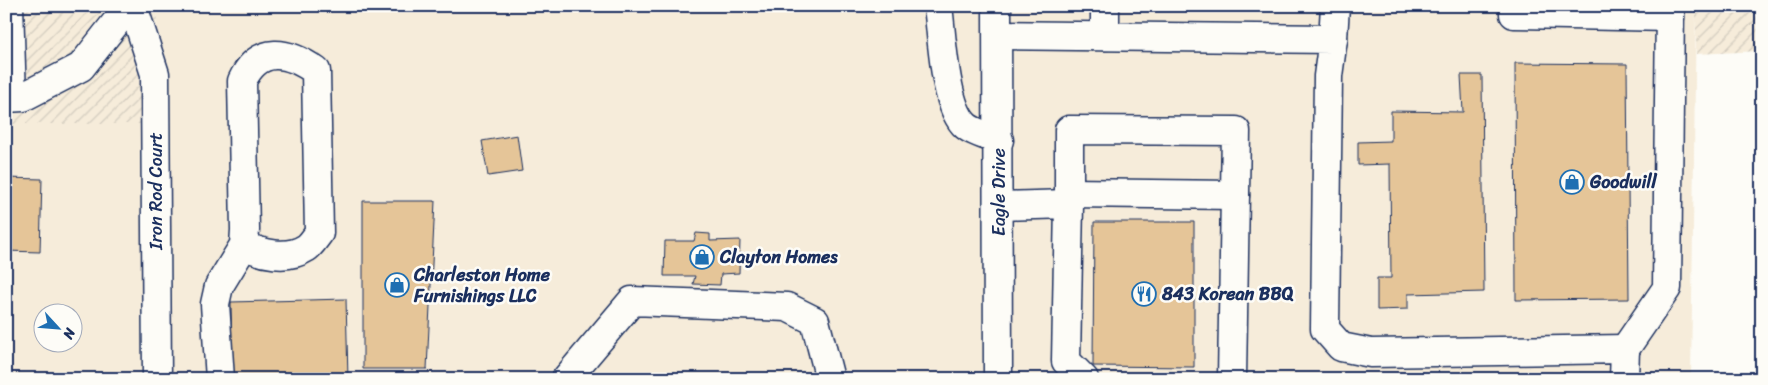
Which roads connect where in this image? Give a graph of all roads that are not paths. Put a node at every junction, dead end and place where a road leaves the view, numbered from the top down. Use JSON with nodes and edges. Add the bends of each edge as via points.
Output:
{"nodes":[{"id":1,"x":8,"y":6,"type":"edge"},
{"id":2,"x":129,"y":6,"type":"edge"},
{"id":3,"x":133,"y":6,"type":"edge"},
{"id":4,"x":938,"y":6,"type":"edge"},
{"id":5,"x":998,"y":6,"type":"edge"},
{"id":6,"x":1105,"y":6,"type":"edge"},
{"id":7,"x":1336,"y":6,"type":"edge"},
{"id":8,"x":1514,"y":6,"type":"edge"},
{"id":9,"x":1670,"y":12,"type":"edge"},
{"id":10,"x":998,"y":35,"type":"junction"},
{"id":11,"x":1105,"y":36,"type":"junction"},
{"id":12,"x":1333,"y":39,"type":"junction"},
{"id":13,"x":9,"y":98,"type":"edge"},
{"id":14,"x":999,"y":140,"type":"junction"},
{"id":15,"x":1235,"y":195,"type":"junction"},
{"id":16,"x":1069,"y":199,"type":"junction"},
{"id":17,"x":999,"y":206,"type":"junction"},
{"id":18,"x":244,"y":245,"type":"junction"},
{"id":19,"x":1625,"y":350,"type":"junction"},
{"id":20,"x":157,"y":379,"type":"edge"},
{"id":21,"x":220,"y":379,"type":"edge"},
{"id":22,"x":566,"y":379,"type":"edge"},
{"id":23,"x":830,"y":379,"type":"edge"},
{"id":24,"x":998,"y":379,"type":"edge"},
{"id":25,"x":1084,"y":379,"type":"edge"},
{"id":26,"x":1232,"y":379,"type":"edge"},
{"id":27,"x":1624,"y":379,"type":"edge"}],
"edges":[{"from":1,"to":13,"type":"street"},
{"from":2,"to":13,"type":"street","via":[[81,67],[23,98]]},
{"from":3,"to":20,"type":"street","name":"Iron Rod Court","via":[[155,74]]},
{"from":4,"to":14,"type":"street","via":[[950,98],[958,116],[966,127]]},
{"from":5,"to":10,"type":"street","name":"Eagle Drive"},
{"from":6,"to":11,"type":"street"},
{"from":7,"to":12,"type":"street"},
{"from":8,"to":9,"type":"street","via":[[1514,14]]},
{"from":9,"to":19,"type":"street","via":[[1667,288]]},
{"from":10,"to":11,"type":"street"},
{"from":10,"to":14,"type":"street","name":"Eagle Drive"},
{"from":11,"to":12,"type":"street"},
{"from":12,"to":19,"type":"street","via":[[1328,76],[1325,329],[1341,347],[1371,353]]},
{"from":14,"to":17,"type":"street","name":"Eagle Drive"},
{"from":15,"to":16,"type":"street"},
{"from":15,"to":16,"type":"street","via":[[1236,131],[1069,130]]},
{"from":15,"to":26,"type":"street"},
{"from":16,"to":17,"type":"street"},
{"from":16,"to":25,"type":"street","via":[[1066,361]]},
{"from":17,"to":24,"type":"street","name":"Eagle Drive"},
{"from":18,"to":18,"type":"street","via":[[242,81],[249,68],[264,57],[282,55],[300,60],[316,71],[319,233],[307,248],[291,254],[271,254]]},
{"from":18,"to":21,"type":"street","via":[[219,286],[215,304]]},
{"from":19,"to":27,"type":"street"},
{"from":22,"to":23,"type":"street","via":[[632,301],[787,307],[815,321]]}]}
